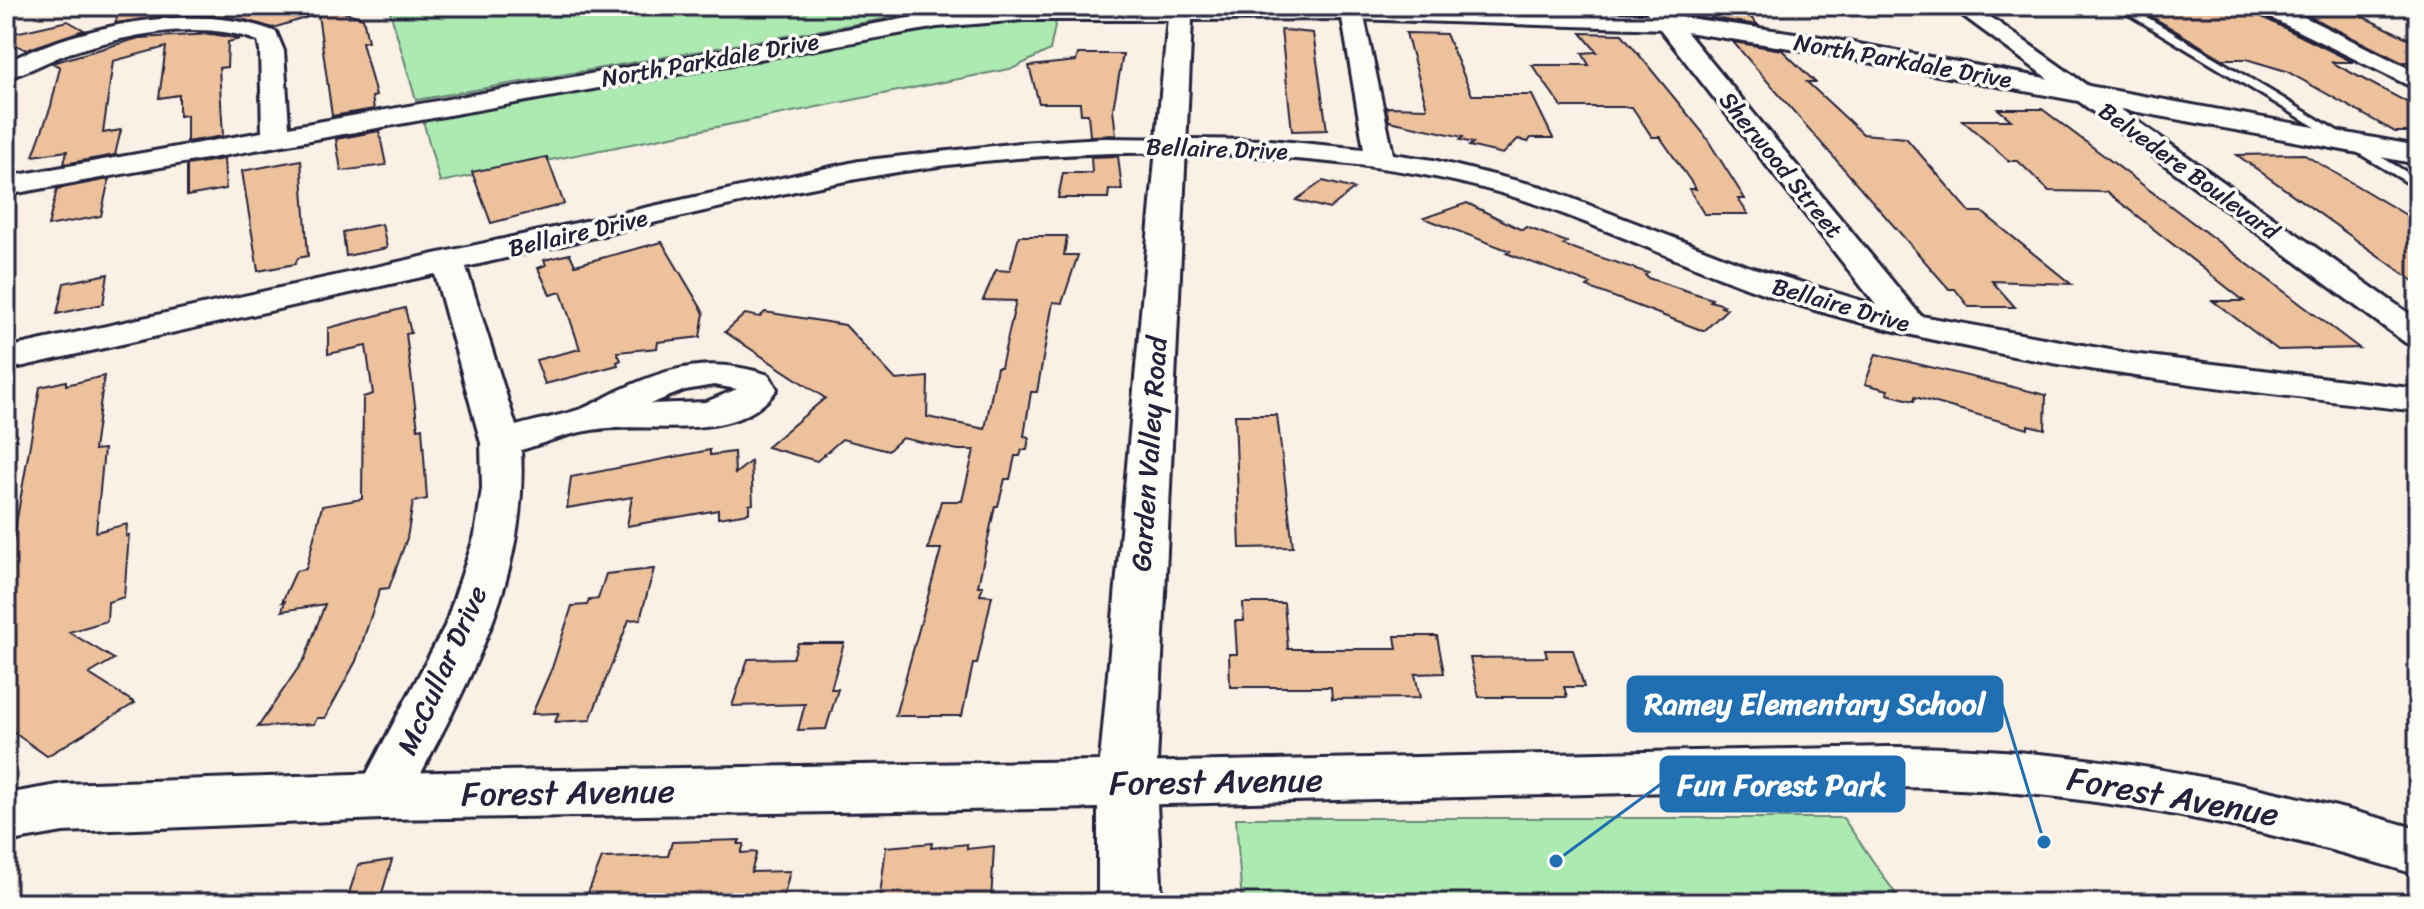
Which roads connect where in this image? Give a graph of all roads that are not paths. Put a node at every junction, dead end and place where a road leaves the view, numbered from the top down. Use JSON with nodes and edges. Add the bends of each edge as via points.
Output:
{"nodes":[{"id":1,"x":1961,"y":6,"type":"edge"},
{"id":2,"x":2120,"y":6,"type":"edge"},
{"id":3,"x":2265,"y":6,"type":"edge"},
{"id":4,"x":1181,"y":10,"type":"edge"},
{"id":5,"x":1352,"y":12,"type":"junction"},
{"id":6,"x":1660,"y":14,"type":"edge"},
{"id":7,"x":6,"y":71,"type":"edge"},
{"id":8,"x":2418,"y":83,"type":"edge"},
{"id":9,"x":2081,"y":93,"type":"junction"},
{"id":10,"x":276,"y":138,"type":"junction"},
{"id":11,"x":2349,"y":143,"type":"junction"},
{"id":12,"x":1170,"y":145,"type":"junction"},
{"id":13,"x":2418,"y":155,"type":"edge"},
{"id":14,"x":1380,"y":161,"type":"junction"},
{"id":15,"x":2418,"y":185,"type":"edge"},
{"id":16,"x":6,"y":186,"type":"edge"},
{"id":17,"x":448,"y":262,"type":"junction"},
{"id":18,"x":1910,"y":325,"type":"junction"},
{"id":19,"x":2418,"y":336,"type":"edge"},
{"id":20,"x":6,"y":359,"type":"edge"},
{"id":21,"x":2418,"y":400,"type":"edge"},
{"id":22,"x":593,"y":418,"type":"dead end"},
{"id":23,"x":501,"y":443,"type":"junction"},
{"id":24,"x":1127,"y":784,"type":"junction"},
{"id":25,"x":382,"y":796,"type":"junction"},
{"id":26,"x":6,"y":818,"type":"edge"},
{"id":27,"x":2418,"y":852,"type":"edge"},
{"id":28,"x":1130,"y":903,"type":"edge"}],
"edges":[{"from":1,"to":9,"type":"street","name":"Belvedere Boulevard"},
{"from":2,"to":11,"type":"lane"},
{"from":3,"to":8,"type":"street"},
{"from":4,"to":5,"type":"street","name":"North Parkdale Drive"},
{"from":4,"to":10,"type":"street","name":"North Parkdale Drive","via":[[1008,13],[937,20]]},
{"from":4,"to":12,"type":"street","name":"Garden Valley Road"},
{"from":5,"to":6,"type":"street","name":"North Parkdale Drive"},
{"from":5,"to":14,"type":"street"},
{"from":6,"to":9,"type":"street","name":"North Parkdale Drive"},
{"from":6,"to":18,"type":"street","name":"Sherwood Street"},
{"from":7,"to":10,"type":"street","via":[[47,52],[106,36],[197,24],[249,29],[268,37],[272,51]]},
{"from":9,"to":11,"type":"street","name":"North Parkdale Drive"},
{"from":9,"to":19,"type":"street","name":"Belvedere Boulevard"},
{"from":10,"to":16,"type":"street","name":"North Parkdale Drive"},
{"from":11,"to":13,"type":"street","name":"North Parkdale Drive"},
{"from":11,"to":15,"type":"lane"},
{"from":12,"to":14,"type":"street","name":"Bellaire Drive"},
{"from":12,"to":17,"type":"street","name":"Bellaire Drive","via":[[983,154],[859,170]]},
{"from":12,"to":24,"type":"street","name":"Garden Valley Road"},
{"from":14,"to":18,"type":"street","name":"Bellaire Drive","via":[[1509,186],[1755,281]]},
{"from":17,"to":20,"type":"street","name":"Bellaire Drive"},
{"from":17,"to":23,"type":"street","name":"McCullar Drive"},
{"from":18,"to":21,"type":"street","name":"Bellaire Drive","via":[[2058,355]]},
{"from":22,"to":23,"type":"street"},
{"from":23,"to":25,"type":"street","name":"McCullar Drive","via":[[505,472],[499,528],[471,619]]},
{"from":24,"to":25,"type":"street","name":"Forest Avenue"},
{"from":24,"to":27,"type":"street","name":"Forest Avenue","via":[[1993,769],[2209,797]]},
{"from":24,"to":28,"type":"street","name":"Garden Valley Road"},
{"from":25,"to":26,"type":"street","name":"Forest Avenue","via":[[63,808]]}]}
